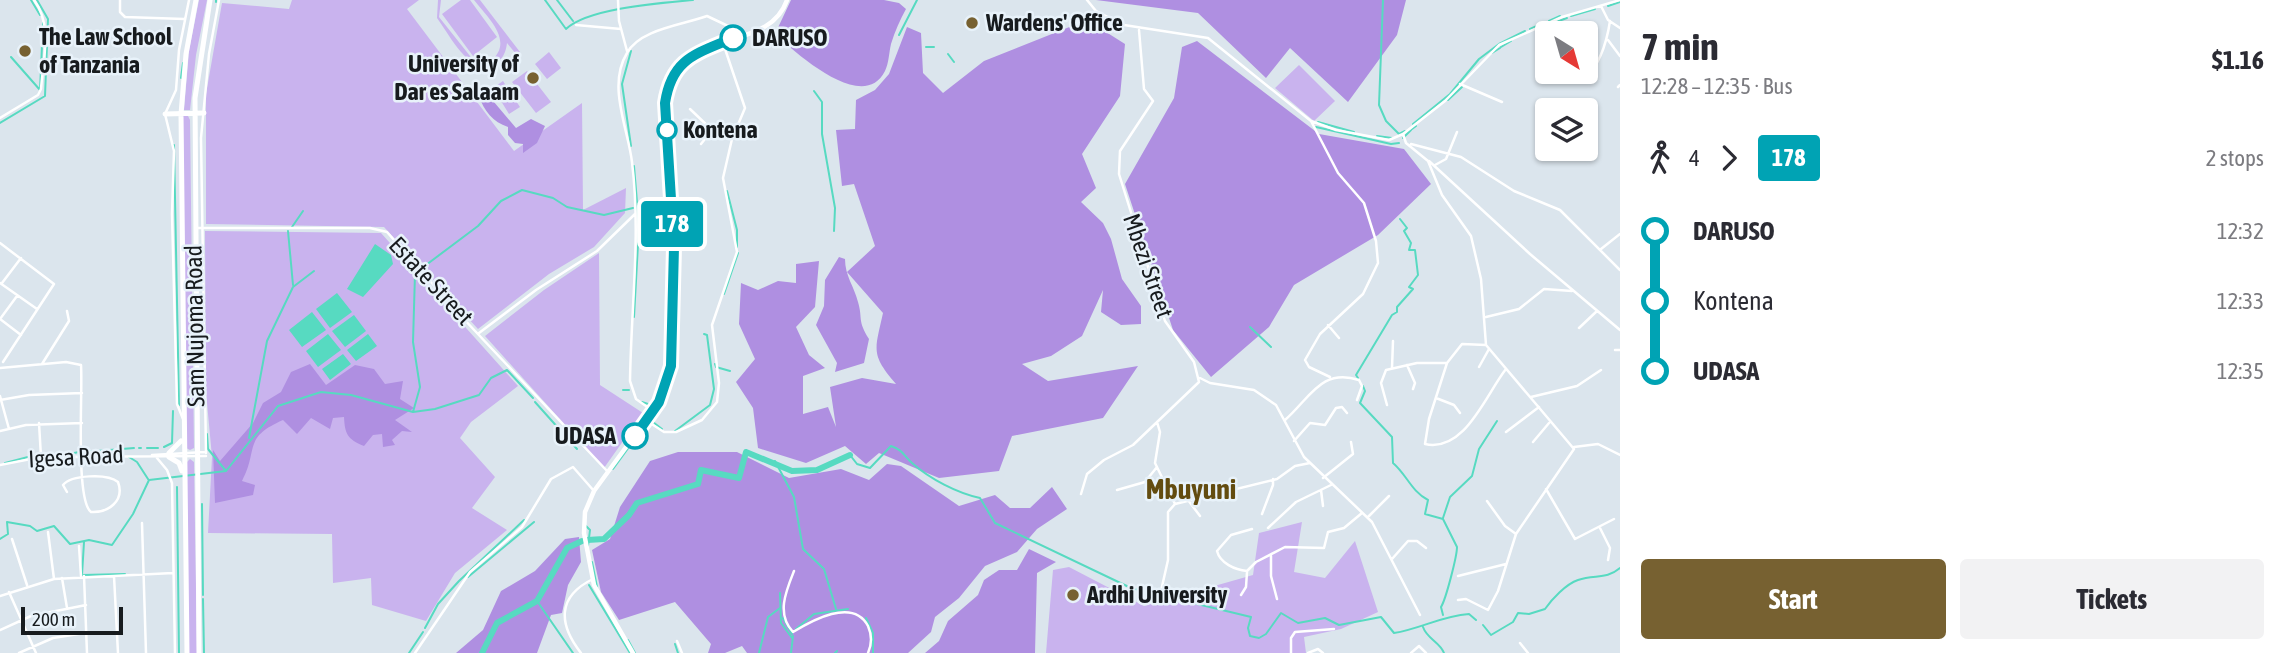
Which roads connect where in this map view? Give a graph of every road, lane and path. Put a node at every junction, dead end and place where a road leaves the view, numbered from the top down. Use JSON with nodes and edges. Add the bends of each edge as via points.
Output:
{"nodes":[{"id":1,"x":120,"y":0,"type":"edge"},
{"id":2,"x":189,"y":0,"type":"edge"},
{"id":3,"x":196,"y":0,"type":"edge"},
{"id":4,"x":210,"y":0,"type":"edge"},
{"id":5,"x":219,"y":0,"type":"edge"},
{"id":6,"x":618,"y":0,"type":"edge"},
{"id":7,"x":787,"y":0,"type":"edge"},
{"id":8,"x":1087,"y":0,"type":"edge"},
{"id":9,"x":1620,"y":0,"type":"edge"},
{"id":10,"x":37,"y":1,"type":"edge"},
{"id":11,"x":1601,"y":6,"type":"junction"},
{"id":12,"x":184,"y":19,"type":"junction"},
{"id":13,"x":1610,"y":21,"type":"junction"},
{"id":14,"x":576,"y":26,"type":"dead end"},
{"id":15,"x":1620,"y":28,"type":"edge"},
{"id":16,"x":621,"y":29,"type":"junction"},
{"id":17,"x":1139,"y":29,"type":"junction"},
{"id":18,"x":733,"y":38,"type":"junction"},
{"id":19,"x":1608,"y":40,"type":"junction"},
{"id":20,"x":723,"y":43,"type":"junction"},
{"id":21,"x":627,"y":51,"type":"junction"},
{"id":22,"x":1620,"y":57,"type":"edge"},
{"id":23,"x":1598,"y":58,"type":"edge"},
{"id":24,"x":1460,"y":84,"type":"junction"},
{"id":25,"x":1502,"y":102,"type":"dead end"},
{"id":26,"x":690,"y":109,"type":"dead end"},
{"id":27,"x":195,"y":113,"type":"junction"},
{"id":28,"x":204,"y":113,"type":"junction"},
{"id":29,"x":165,"y":114,"type":"junction"},
{"id":30,"x":181,"y":114,"type":"junction"},
{"id":31,"x":0,"y":118,"type":"edge"},
{"id":32,"x":1311,"y":121,"type":"junction"},
{"id":33,"x":712,"y":130,"type":"junction"},
{"id":34,"x":1457,"y":132,"type":"dead end"},
{"id":35,"x":1403,"y":134,"type":"junction"},
{"id":36,"x":732,"y":139,"type":"junction"},
{"id":37,"x":701,"y":144,"type":"dead end"},
{"id":38,"x":1408,"y":144,"type":"junction"},
{"id":39,"x":1449,"y":153,"type":"junction"},
{"id":40,"x":1428,"y":161,"type":"junction"},
{"id":41,"x":1434,"y":165,"type":"junction"},
{"id":42,"x":635,"y":214,"type":"junction"},
{"id":43,"x":202,"y":227,"type":"junction"},
{"id":44,"x":194,"y":228,"type":"junction"},
{"id":45,"x":1620,"y":234,"type":"edge"},
{"id":46,"x":0,"y":243,"type":"edge"},
{"id":47,"x":1601,"y":249,"type":"junction"},
{"id":48,"x":21,"y":258,"type":"junction"},
{"id":49,"x":1620,"y":270,"type":"edge"},
{"id":50,"x":1,"y":283,"type":"edge"},
{"id":51,"x":1572,"y":291,"type":"junction"},
{"id":52,"x":18,"y":295,"type":"junction"},
{"id":53,"x":38,"y":310,"type":"junction"},
{"id":54,"x":67,"y":311,"type":"dead end"},
{"id":55,"x":1597,"y":311,"type":"junction"},
{"id":56,"x":1486,"y":317,"type":"junction"},
{"id":57,"x":1328,"y":325,"type":"junction"},
{"id":58,"x":1579,"y":328,"type":"dead end"},
{"id":59,"x":1620,"y":330,"type":"edge"},
{"id":60,"x":479,"y":333,"type":"junction"},
{"id":61,"x":21,"y":335,"type":"junction"},
{"id":62,"x":1339,"y":338,"type":"dead end"},
{"id":63,"x":1392,"y":341,"type":"dead end"},
{"id":64,"x":1488,"y":346,"type":"junction"},
{"id":65,"x":0,"y":358,"type":"edge"},
{"id":66,"x":3,"y":362,"type":"junction"},
{"id":67,"x":1447,"y":363,"type":"junction"},
{"id":68,"x":42,"y":364,"type":"junction"},
{"id":69,"x":1407,"y":365,"type":"junction"},
{"id":70,"x":5,"y":367,"type":"junction"},
{"id":71,"x":1479,"y":367,"type":"dead end"},
{"id":72,"x":0,"y":368,"type":"edge"},
{"id":73,"x":1392,"y":368,"type":"junction"},
{"id":74,"x":1506,"y":369,"type":"junction"},
{"id":75,"x":1601,"y":370,"type":"dead end"},
{"id":76,"x":1330,"y":377,"type":"junction"},
{"id":77,"x":1200,"y":378,"type":"junction"},
{"id":78,"x":1413,"y":389,"type":"dead end"},
{"id":79,"x":82,"y":393,"type":"junction"},
{"id":80,"x":1529,"y":397,"type":"junction"},
{"id":81,"x":1436,"y":398,"type":"junction"},
{"id":82,"x":0,"y":399,"type":"edge"},
{"id":83,"x":1357,"y":400,"type":"dead end"},
{"id":84,"x":1387,"y":405,"type":"dead end"},
{"id":85,"x":1539,"y":407,"type":"junction"},
{"id":86,"x":653,"y":411,"type":"junction"},
{"id":87,"x":1347,"y":413,"type":"dead end"},
{"id":88,"x":1460,"y":413,"type":"dead end"},
{"id":89,"x":183,"y":419,"type":"junction"},
{"id":90,"x":647,"y":421,"type":"junction"},
{"id":91,"x":1285,"y":421,"type":"junction"},
{"id":92,"x":1157,"y":422,"type":"junction"},
{"id":93,"x":39,"y":423,"type":"junction"},
{"id":94,"x":82,"y":423,"type":"junction"},
{"id":95,"x":1549,"y":423,"type":"junction"},
{"id":96,"x":9,"y":429,"type":"junction"},
{"id":97,"x":0,"y":431,"type":"edge"},
{"id":98,"x":1506,"y":432,"type":"dead end"},
{"id":99,"x":183,"y":435,"type":"junction"},
{"id":100,"x":1294,"y":441,"type":"junction"},
{"id":101,"x":1351,"y":442,"type":"dead end"},
{"id":102,"x":1533,"y":442,"type":"dead end"},
{"id":103,"x":1574,"y":447,"type":"junction"},
{"id":104,"x":197,"y":454,"type":"junction"},
{"id":105,"x":169,"y":455,"type":"junction"},
{"id":106,"x":183,"y":455,"type":"junction"},
{"id":107,"x":1620,"y":455,"type":"edge"},
{"id":108,"x":154,"y":456,"type":"junction"},
{"id":109,"x":41,"y":457,"type":"junction"},
{"id":110,"x":83,"y":457,"type":"junction"},
{"id":111,"x":1310,"y":463,"type":"junction"},
{"id":112,"x":0,"y":465,"type":"edge"},
{"id":113,"x":1157,"y":467,"type":"junction"},
{"id":114,"x":608,"y":472,"type":"junction"},
{"id":115,"x":184,"y":474,"type":"junction"},
{"id":116,"x":80,"y":478,"type":"junction"},
{"id":117,"x":1323,"y":478,"type":"junction"},
{"id":118,"x":1273,"y":479,"type":"junction"},
{"id":119,"x":1331,"y":485,"type":"junction"},
{"id":120,"x":1546,"y":489,"type":"junction"},
{"id":121,"x":1117,"y":490,"type":"dead end"},
{"id":122,"x":1321,"y":490,"type":"junction"},
{"id":123,"x":594,"y":491,"type":"junction"},
{"id":124,"x":67,"y":492,"type":"dead end"},
{"id":125,"x":1081,"y":494,"type":"dead end"},
{"id":126,"x":1389,"y":496,"type":"dead end"},
{"id":127,"x":1188,"y":500,"type":"junction"},
{"id":128,"x":1487,"y":501,"type":"dead end"},
{"id":129,"x":1175,"y":504,"type":"junction"},
{"id":130,"x":1323,"y":506,"type":"dead end"},
{"id":131,"x":1363,"y":512,"type":"junction"},
{"id":132,"x":1262,"y":514,"type":"dead end"},
{"id":133,"x":1200,"y":516,"type":"dead end"},
{"id":134,"x":1368,"y":517,"type":"junction"},
{"id":135,"x":1614,"y":519,"type":"dead end"},
{"id":136,"x":142,"y":523,"type":"dead end"},
{"id":137,"x":1268,"y":528,"type":"dead end"},
{"id":138,"x":1600,"y":528,"type":"junction"},
{"id":139,"x":1252,"y":529,"type":"dead end"},
{"id":140,"x":48,"y":532,"type":"dead end"},
{"id":141,"x":1516,"y":534,"type":"junction"},
{"id":142,"x":12,"y":539,"type":"dead end"},
{"id":143,"x":79,"y":546,"type":"dead end"},
{"id":144,"x":1426,"y":548,"type":"dead end"},
{"id":145,"x":1270,"y":556,"type":"junction"},
{"id":146,"x":1392,"y":559,"type":"junction"},
{"id":147,"x":1608,"y":560,"type":"dead end"},
{"id":148,"x":1507,"y":564,"type":"junction"},
{"id":149,"x":793,"y":571,"type":"dead end"},
{"id":150,"x":1247,"y":571,"type":"junction"},
{"id":151,"x":173,"y":573,"type":"junction"},
{"id":152,"x":142,"y":574,"type":"junction"},
{"id":153,"x":114,"y":575,"type":"junction"},
{"id":154,"x":82,"y":576,"type":"junction"},
{"id":155,"x":1458,"y":576,"type":"dead end"},
{"id":156,"x":62,"y":578,"type":"junction"},
{"id":157,"x":54,"y":579,"type":"junction"},
{"id":158,"x":593,"y":579,"type":"junction"},
{"id":159,"x":27,"y":585,"type":"junction"},
{"id":160,"x":1161,"y":591,"type":"dead end"},
{"id":161,"x":9,"y":592,"type":"junction"},
{"id":162,"x":1241,"y":595,"type":"dead end"},
{"id":163,"x":0,"y":596,"type":"edge"},
{"id":164,"x":1277,"y":599,"type":"dead end"},
{"id":165,"x":1458,"y":600,"type":"dead end"},
{"id":166,"x":86,"y":605,"type":"junction"},
{"id":167,"x":67,"y":608,"type":"junction"},
{"id":168,"x":1420,"y":615,"type":"dead end"},
{"id":169,"x":20,"y":620,"type":"junction"},
{"id":170,"x":1334,"y":629,"type":"dead end"},
{"id":171,"x":0,"y":630,"type":"edge"},
{"id":172,"x":86,"y":632,"type":"junction"},
{"id":173,"x":677,"y":641,"type":"dead end"},
{"id":174,"x":1520,"y":643,"type":"dead end"},
{"id":175,"x":32,"y":645,"type":"junction"},
{"id":176,"x":19,"y":653,"type":"edge"},
{"id":177,"x":36,"y":653,"type":"edge"},
{"id":178,"x":87,"y":653,"type":"edge"},
{"id":179,"x":118,"y":653,"type":"edge"},
{"id":180,"x":146,"y":653,"type":"edge"},
{"id":181,"x":175,"y":653,"type":"edge"},
{"id":182,"x":187,"y":653,"type":"edge"},
{"id":183,"x":199,"y":653,"type":"edge"},
{"id":184,"x":415,"y":653,"type":"edge"},
{"id":185,"x":581,"y":653,"type":"edge"},
{"id":186,"x":633,"y":653,"type":"edge"},
{"id":187,"x":682,"y":653,"type":"edge"},
{"id":188,"x":868,"y":653,"type":"edge"},
{"id":189,"x":1292,"y":653,"type":"edge"},
{"id":190,"x":1308,"y":653,"type":"edge"},
{"id":191,"x":1323,"y":653,"type":"edge"},
{"id":192,"x":1412,"y":653,"type":"edge"},
{"id":193,"x":1426,"y":653,"type":"edge"},
{"id":194,"x":1528,"y":653,"type":"edge"}],
"edges":[{"from":1,"to":12,"type":"street","via":[[125,17]]},
{"from":2,"to":12,"type":"street"},
{"from":3,"to":30,"type":"main road","name":"Sam Nujoma Road"},
{"from":4,"to":27,"type":"main road","name":"Sam Nujoma Road"},
{"from":5,"to":28,"type":"street"},
{"from":6,"to":16,"type":"street"},
{"from":7,"to":18,"type":"street","via":[[771,23]]},
{"from":8,"to":17,"type":"street","via":[[1104,16]]},
{"from":9,"to":11,"type":"street"},
{"from":10,"to":31,"type":"street","via":[[46,25],[40,92]]},
{"from":11,"to":13,"type":"street"},
{"from":11,"to":24,"type":"street","via":[[1511,38],[1486,55]]},
{"from":12,"to":29,"type":"street","via":[[176,90]]},
{"from":13,"to":15,"type":"street"},
{"from":13,"to":19,"type":"street"},
{"from":14,"to":16,"type":"street"},
{"from":16,"to":21,"type":"street"},
{"from":17,"to":32,"type":"street","via":[[1215,41]]},
{"from":17,"to":77,"type":"street","name":"Mbezi Street","via":[[1144,89],[1153,101],[1120,151],[1119,174],[1165,321]]},
{"from":18,"to":20,"type":"street"},
{"from":18,"to":21,"type":"street","via":[[728,26],[707,16],[654,32]]},
{"from":19,"to":22,"type":"street"},
{"from":19,"to":23,"type":"street"},
{"from":20,"to":36,"type":"street","via":[[745,103]]},
{"from":20,"to":86,"type":"street","via":[[686,60],[667,88],[674,247],[671,366],[665,391]]},
{"from":21,"to":42,"type":"street","via":[[619,84]]},
{"from":24,"to":25,"type":"street"},
{"from":24,"to":35,"type":"street"},
{"from":26,"to":33,"type":"street"},
{"from":27,"to":28,"type":"main road"},
{"from":27,"to":30,"type":"main road"},
{"from":27,"to":44,"type":"main road","name":"Sam Nujoma Road"},
{"from":28,"to":43,"type":"street"},
{"from":29,"to":30,"type":"main road"},
{"from":29,"to":89,"type":"street","via":[[174,151],[177,404]]},
{"from":30,"to":89,"type":"main road","name":"Sam Nujoma Road"},
{"from":32,"to":35,"type":"street","via":[[1390,140]]},
{"from":32,"to":57,"type":"street","via":[[1338,173],[1364,203],[1378,259],[1363,294]]},
{"from":33,"to":36,"type":"street"},
{"from":33,"to":37,"type":"street"},
{"from":34,"to":39,"type":"street"},
{"from":35,"to":38,"type":"street"},
{"from":36,"to":90,"type":"street","via":[[723,178],[737,252],[712,326],[717,402],[702,420],[676,432],[664,432]]},
{"from":38,"to":39,"type":"street"},
{"from":38,"to":40,"type":"street"},
{"from":39,"to":41,"type":"street"},
{"from":39,"to":47,"type":"street","via":[[1474,163],[1525,197],[1560,210]]},
{"from":40,"to":41,"type":"street"},
{"from":40,"to":56,"type":"street","via":[[1442,195],[1471,236]]},
{"from":41,"to":51,"type":"street"},
{"from":42,"to":60,"type":"street","via":[[597,251]]},
{"from":42,"to":86,"type":"street","via":[[629,381],[636,399]]},
{"from":43,"to":44,"type":"street","name":"Estate Street"},
{"from":43,"to":60,"type":"street","name":"Estate Street","via":[[379,229],[393,238]]},
{"from":43,"to":104,"type":"street","name":"Igesa Road","via":[[206,454]]},
{"from":44,"to":104,"type":"main road","name":"Sam Nujoma Road"},
{"from":45,"to":47,"type":"street"},
{"from":46,"to":48,"type":"street"},
{"from":47,"to":49,"type":"street"},
{"from":48,"to":50,"type":"street"},
{"from":48,"to":53,"type":"street","via":[[54,285]]},
{"from":50,"to":52,"type":"street"},
{"from":51,"to":55,"type":"street"},
{"from":51,"to":56,"type":"street","via":[[1544,289],[1519,309]]},
{"from":52,"to":53,"type":"street"},
{"from":52,"to":61,"type":"street","via":[[0,319]]},
{"from":53,"to":61,"type":"street"},
{"from":54,"to":68,"type":"street","via":[[69,321]]},
{"from":55,"to":58,"type":"street"},
{"from":55,"to":59,"type":"street"},
{"from":56,"to":64,"type":"street"},
{"from":57,"to":62,"type":"street"},
{"from":57,"to":76,"type":"street","via":[[1305,359],[1309,367]]},
{"from":60,"to":114,"type":"street","name":"Estate Street"},
{"from":61,"to":66,"type":"street"},
{"from":63,"to":73,"type":"street"},
{"from":64,"to":67,"type":"street","via":[[1462,344]]},
{"from":64,"to":71,"type":"street"},
{"from":64,"to":74,"type":"street"},
{"from":65,"to":66,"type":"street"},
{"from":66,"to":70,"type":"street"},
{"from":67,"to":69,"type":"street"},
{"from":67,"to":81,"type":"street"},
{"from":68,"to":70,"type":"street"},
{"from":68,"to":79,"type":"street","via":[[78,362]]},
{"from":69,"to":73,"type":"street"},
{"from":69,"to":78,"type":"street","via":[[1415,380]]},
{"from":70,"to":72,"type":"street"},
{"from":73,"to":84,"type":"street","via":[[1381,379]]},
{"from":74,"to":80,"type":"street"},
{"from":74,"to":81,"type":"street","via":[[1463,435],[1429,446],[1424,439]]},
{"from":75,"to":80,"type":"street","via":[[1577,386]]},
{"from":76,"to":83,"type":"street","via":[[1342,374],[1359,380],[1362,386]]},
{"from":76,"to":91,"type":"street"},
{"from":77,"to":91,"type":"street","via":[[1260,393],[1276,405]]},
{"from":77,"to":92,"type":"street","via":[[1192,393]]},
{"from":79,"to":82,"type":"street"},
{"from":79,"to":94,"type":"street"},
{"from":80,"to":85,"type":"street"},
{"from":81,"to":88,"type":"street","via":[[1454,405]]},
{"from":82,"to":96,"type":"street"},
{"from":85,"to":95,"type":"street"},
{"from":85,"to":98,"type":"street"},
{"from":86,"to":90,"type":"street"},
{"from":87,"to":100,"type":"street","via":[[1336,408],[1325,425],[1308,423]]},
{"from":89,"to":99,"type":"main road","name":"Sam Nujoma Road"},
{"from":90,"to":114,"type":"street"},
{"from":91,"to":100,"type":"street"},
{"from":92,"to":113,"type":"street"},
{"from":92,"to":125,"type":"street","via":[[1126,451],[1087,474]]},
{"from":93,"to":94,"type":"street"},
{"from":93,"to":96,"type":"street"},
{"from":93,"to":109,"type":"street"},
{"from":94,"to":110,"type":"street"},
{"from":95,"to":102,"type":"street"},
{"from":95,"to":103,"type":"street"},
{"from":96,"to":97,"type":"street"},
{"from":99,"to":105,"type":"main road"},
{"from":99,"to":106,"type":"main road","name":"Sam Nujoma Road"},
{"from":100,"to":111,"type":"street"},
{"from":101,"to":117,"type":"street","via":[[1353,454]]},
{"from":103,"to":107,"type":"street","via":[[1598,444]]},
{"from":103,"to":120,"type":"street"},
{"from":104,"to":106,"type":"street","name":"Igesa Road"},
{"from":104,"to":183,"type":"main road","name":"Sam Nujoma Road"},
{"from":105,"to":106,"type":"street","name":"Igesa Road"},
{"from":105,"to":108,"type":"street","name":"Igesa Road"},
{"from":105,"to":115,"type":"main road"},
{"from":106,"to":115,"type":"main road","name":"Sam Nujoma Road"},
{"from":108,"to":110,"type":"street","name":"Igesa Road"},
{"from":108,"to":151,"type":"street","via":[[172,481]]},
{"from":109,"to":110,"type":"street","name":"Igesa Road"},
{"from":109,"to":112,"type":"street","name":"Igesa Road"},
{"from":110,"to":116,"type":"street"},
{"from":111,"to":117,"type":"street"},
{"from":111,"to":118,"type":"street"},
{"from":113,"to":121,"type":"street","via":[[1145,482]]},
{"from":113,"to":129,"type":"street"},
{"from":114,"to":123,"type":"street"},
{"from":115,"to":182,"type":"main road","name":"Sam Nujoma Road"},
{"from":116,"to":116,"type":"street","via":[[113,479],[120,489],[118,500],[104,512],[89,511]]},
{"from":116,"to":124,"type":"street","via":[[63,483]]},
{"from":117,"to":119,"type":"street"},
{"from":118,"to":127,"type":"street"},
{"from":118,"to":132,"type":"street"},
{"from":119,"to":122,"type":"street"},
{"from":119,"to":131,"type":"street"},
{"from":120,"to":138,"type":"street","via":[[1576,539]]},
{"from":120,"to":141,"type":"street"},
{"from":122,"to":130,"type":"street"},
{"from":122,"to":137,"type":"street","via":[[1296,502]]},
{"from":123,"to":158,"type":"street","via":[[585,512],[584,533]]},
{"from":123,"to":184,"type":"street","via":[[573,467],[551,479],[522,527],[462,582]]},
{"from":126,"to":134,"type":"street"},
{"from":127,"to":129,"type":"street"},
{"from":127,"to":133,"type":"street"},
{"from":128,"to":141,"type":"street"},
{"from":129,"to":160,"type":"street","via":[[1168,512],[1168,560]]},
{"from":131,"to":134,"type":"street"},
{"from":131,"to":145,"type":"street","via":[[1344,528],[1328,532],[1324,548],[1293,545]]},
{"from":134,"to":146,"type":"street"},
{"from":135,"to":138,"type":"street"},
{"from":136,"to":152,"type":"street"},
{"from":138,"to":147,"type":"street","via":[[1609,548]]},
{"from":139,"to":150,"type":"street","via":[[1231,535],[1217,551],[1227,564]]},
{"from":140,"to":157,"type":"street"},
{"from":141,"to":148,"type":"street"},
{"from":142,"to":159,"type":"street"},
{"from":143,"to":154,"type":"street"},
{"from":144,"to":146,"type":"street","via":[[1408,541]]},
{"from":145,"to":150,"type":"street"},
{"from":145,"to":164,"type":"street"},
{"from":146,"to":168,"type":"street"},
{"from":148,"to":155,"type":"street"},
{"from":148,"to":165,"type":"street","via":[[1488,610]]},
{"from":149,"to":188,"type":"street","via":[[784,603],[791,630],[827,614],[857,615],[869,630]]},
{"from":150,"to":162,"type":"street"},
{"from":151,"to":152,"type":"street"},
{"from":151,"to":181,"type":"street"},
{"from":152,"to":153,"type":"street"},
{"from":152,"to":180,"type":"street"},
{"from":153,"to":154,"type":"street"},
{"from":153,"to":179,"type":"street"},
{"from":154,"to":156,"type":"street"},
{"from":154,"to":166,"type":"street"},
{"from":156,"to":157,"type":"street"},
{"from":156,"to":167,"type":"street"},
{"from":157,"to":159,"type":"street"},
{"from":158,"to":185,"type":"street","via":[[571,595],[565,612],[568,635]]},
{"from":158,"to":186,"type":"street"},
{"from":159,"to":161,"type":"street"},
{"from":161,"to":163,"type":"street"},
{"from":161,"to":169,"type":"street"},
{"from":166,"to":167,"type":"street"},
{"from":166,"to":172,"type":"street"},
{"from":167,"to":169,"type":"street"},
{"from":169,"to":171,"type":"street"},
{"from":169,"to":175,"type":"street"},
{"from":170,"to":189,"type":"street","via":[[1295,632]]},
{"from":172,"to":175,"type":"street"},
{"from":172,"to":178,"type":"street"},
{"from":173,"to":187,"type":"street"},
{"from":174,"to":194,"type":"street"},
{"from":175,"to":176,"type":"street"},
{"from":175,"to":177,"type":"street"},
{"from":190,"to":191,"type":"street","via":[[1317,649]]},
{"from":192,"to":193,"type":"street","via":[[1419,646]]}]}
